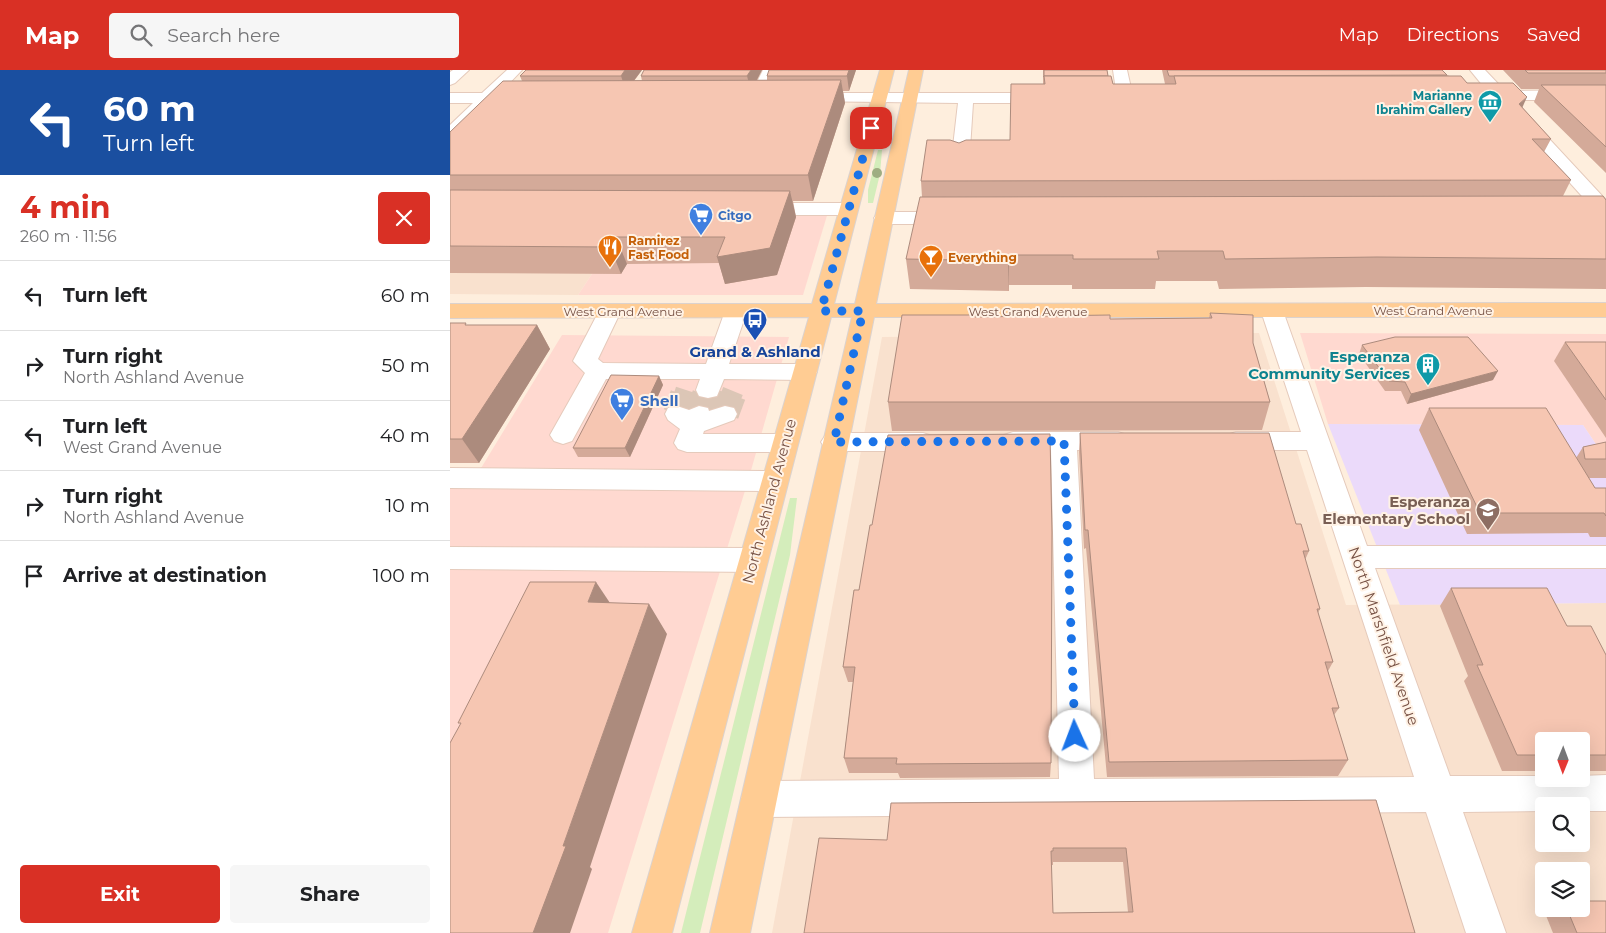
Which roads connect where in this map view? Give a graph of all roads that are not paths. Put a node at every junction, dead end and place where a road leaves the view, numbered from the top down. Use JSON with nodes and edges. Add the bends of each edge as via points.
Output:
{"nodes":[{"id":1,"x":462,"y":70,"type":"edge"},
{"id":2,"x":515,"y":70,"type":"edge"},
{"id":3,"x":770,"y":70,"type":"edge"},
{"id":4,"x":887,"y":70,"type":"edge"},
{"id":5,"x":916,"y":70,"type":"edge"},
{"id":6,"x":1120,"y":70,"type":"edge"},
{"id":7,"x":1477,"y":70,"type":"edge"},
{"id":8,"x":450,"y":80,"type":"edge"},
{"id":9,"x":1606,"y":95,"type":"edge"},
{"id":10,"x":1478,"y":96,"type":"edge"},
{"id":11,"x":1501,"y":96,"type":"junction"},
{"id":12,"x":1106,"y":97,"type":"edge"},
{"id":13,"x":1126,"y":97,"type":"junction"},
{"id":14,"x":1145,"y":97,"type":"edge"},
{"id":15,"x":450,"y":98,"type":"edge"},
{"id":16,"x":487,"y":98,"type":"junction"},
{"id":17,"x":534,"y":98,"type":"edge"},
{"id":18,"x":738,"y":98,"type":"edge"},
{"id":19,"x":757,"y":98,"type":"junction"},
{"id":20,"x":776,"y":98,"type":"edge"},
{"id":21,"x":795,"y":98,"type":"edge"},
{"id":22,"x":880,"y":98,"type":"junction"},
{"id":23,"x":910,"y":98,"type":"junction"},
{"id":24,"x":966,"y":98,"type":"junction"},
{"id":25,"x":1066,"y":98,"type":"edge"},
{"id":26,"x":450,"y":134,"type":"edge"},
{"id":27,"x":960,"y":164,"type":"edge"},
{"id":28,"x":1576,"y":177,"type":"junction"},
{"id":29,"x":1596,"y":177,"type":"dead end"},
{"id":30,"x":735,"y":209,"type":"edge"},
{"id":31,"x":849,"y":209,"type":"junction"},
{"id":32,"x":1601,"y":215,"type":"edge"},
{"id":33,"x":884,"y":218,"type":"junction"},
{"id":34,"x":968,"y":218,"type":"edge"},
{"id":35,"x":1272,"y":310,"type":"junction"},
{"id":36,"x":1606,"y":310,"type":"edge"},
{"id":37,"x":450,"y":311,"type":"edge"},
{"id":38,"x":610,"y":311,"type":"junction"},
{"id":39,"x":736,"y":311,"type":"junction"},
{"id":40,"x":821,"y":311,"type":"junction"},
{"id":41,"x":863,"y":311,"type":"junction"},
{"id":42,"x":598,"y":371,"type":"junction"},
{"id":43,"x":805,"y":372,"type":"junction"},
{"id":44,"x":705,"y":383,"type":"junction"},
{"id":45,"x":733,"y":391,"type":"dead end"},
{"id":46,"x":725,"y":414,"type":"dead end"},
{"id":47,"x":563,"y":435,"type":"dead end"},
{"id":48,"x":1064,"y":441,"type":"junction"},
{"id":49,"x":1144,"y":441,"type":"edge"},
{"id":50,"x":1213,"y":441,"type":"edge"},
{"id":51,"x":1317,"y":441,"type":"junction"},
{"id":52,"x":834,"y":442,"type":"junction"},
{"id":53,"x":949,"y":442,"type":"edge"},
{"id":54,"x":988,"y":442,"type":"edge"},
{"id":55,"x":785,"y":443,"type":"junction"},
{"id":56,"x":450,"y":478,"type":"edge"},
{"id":57,"x":775,"y":481,"type":"junction"},
{"id":58,"x":1356,"y":557,"type":"junction"},
{"id":59,"x":1606,"y":557,"type":"edge"},
{"id":60,"x":450,"y":558,"type":"edge"},
{"id":61,"x":753,"y":560,"type":"junction"},
{"id":62,"x":1606,"y":792,"type":"edge"},
{"id":63,"x":1438,"y":793,"type":"junction"},
{"id":64,"x":1077,"y":795,"type":"junction"},
{"id":65,"x":759,"y":799,"type":"junction"},
{"id":66,"x":652,"y":933,"type":"edge"},
{"id":67,"x":730,"y":933,"type":"edge"},
{"id":68,"x":1486,"y":933,"type":"edge"}],
"edges":[{"from":1,"to":8,"type":"street"},
{"from":2,"to":16,"type":"street"},
{"from":3,"to":19,"type":"street"},
{"from":4,"to":22,"type":"main road","name":"North Ashland Avenue"},
{"from":5,"to":23,"type":"main road"},
{"from":6,"to":13,"type":"street"},
{"from":7,"to":11,"type":"street"},
{"from":9,"to":11,"type":"street"},
{"from":10,"to":11,"type":"street"},
{"from":11,"to":28,"type":"street"},
{"from":12,"to":13,"type":"street"},
{"from":13,"to":14,"type":"street"},
{"from":15,"to":16,"type":"street"},
{"from":16,"to":17,"type":"street"},
{"from":16,"to":26,"type":"street"},
{"from":18,"to":19,"type":"street"},
{"from":19,"to":20,"type":"street"},
{"from":21,"to":22,"type":"street"},
{"from":22,"to":23,"type":"street"},
{"from":22,"to":31,"type":"main road","name":"North Ashland Avenue"},
{"from":23,"to":24,"type":"street"},
{"from":23,"to":33,"type":"main road"},
{"from":24,"to":25,"type":"street"},
{"from":24,"to":27,"type":"street"},
{"from":28,"to":29,"type":"street"},
{"from":28,"to":32,"type":"street"},
{"from":30,"to":31,"type":"street"},
{"from":31,"to":40,"type":"main road","name":"North Ashland Avenue"},
{"from":33,"to":34,"type":"street"},
{"from":33,"to":41,"type":"main road"},
{"from":35,"to":36,"type":"main road","name":"West Grand Avenue"},
{"from":35,"to":41,"type":"main road","name":"West Grand Avenue"},
{"from":35,"to":51,"type":"street","name":"North Marshfield Avenue"},
{"from":37,"to":38,"type":"main road","name":"West Grand Avenue"},
{"from":38,"to":39,"type":"main road","name":"West Grand Avenue"},
{"from":38,"to":42,"type":"street","via":[[585,361]]},
{"from":39,"to":40,"type":"main road","name":"West Grand Avenue"},
{"from":39,"to":44,"type":"street"},
{"from":40,"to":41,"type":"main road","name":"West Grand Avenue"},
{"from":40,"to":43,"type":"main road","name":"North Ashland Avenue"},
{"from":41,"to":52,"type":"main road"},
{"from":42,"to":44,"type":"street"},
{"from":42,"to":47,"type":"street"},
{"from":43,"to":44,"type":"street"},
{"from":43,"to":55,"type":"main road","name":"North Ashland Avenue"},
{"from":44,"to":45,"type":"street"},
{"from":46,"to":55,"type":"street","via":[[690,418],[687,442]]},
{"from":48,"to":49,"type":"street"},
{"from":48,"to":54,"type":"street"},
{"from":48,"to":64,"type":"street"},
{"from":50,"to":51,"type":"street"},
{"from":51,"to":58,"type":"street","name":"North Marshfield Avenue"},
{"from":52,"to":53,"type":"street"},
{"from":52,"to":65,"type":"main road"},
{"from":55,"to":57,"type":"main road","name":"North Ashland Avenue"},
{"from":56,"to":57,"type":"street"},
{"from":57,"to":61,"type":"main road","name":"North Ashland Avenue"},
{"from":58,"to":59,"type":"street"},
{"from":58,"to":63,"type":"street","name":"North Marshfield Avenue"},
{"from":60,"to":61,"type":"street"},
{"from":61,"to":66,"type":"main road","name":"North Ashland Avenue"},
{"from":62,"to":63,"type":"street"},
{"from":63,"to":64,"type":"street"},
{"from":63,"to":68,"type":"street","name":"North Marshfield Avenue"},
{"from":64,"to":65,"type":"street"},
{"from":65,"to":67,"type":"main road"}]}
